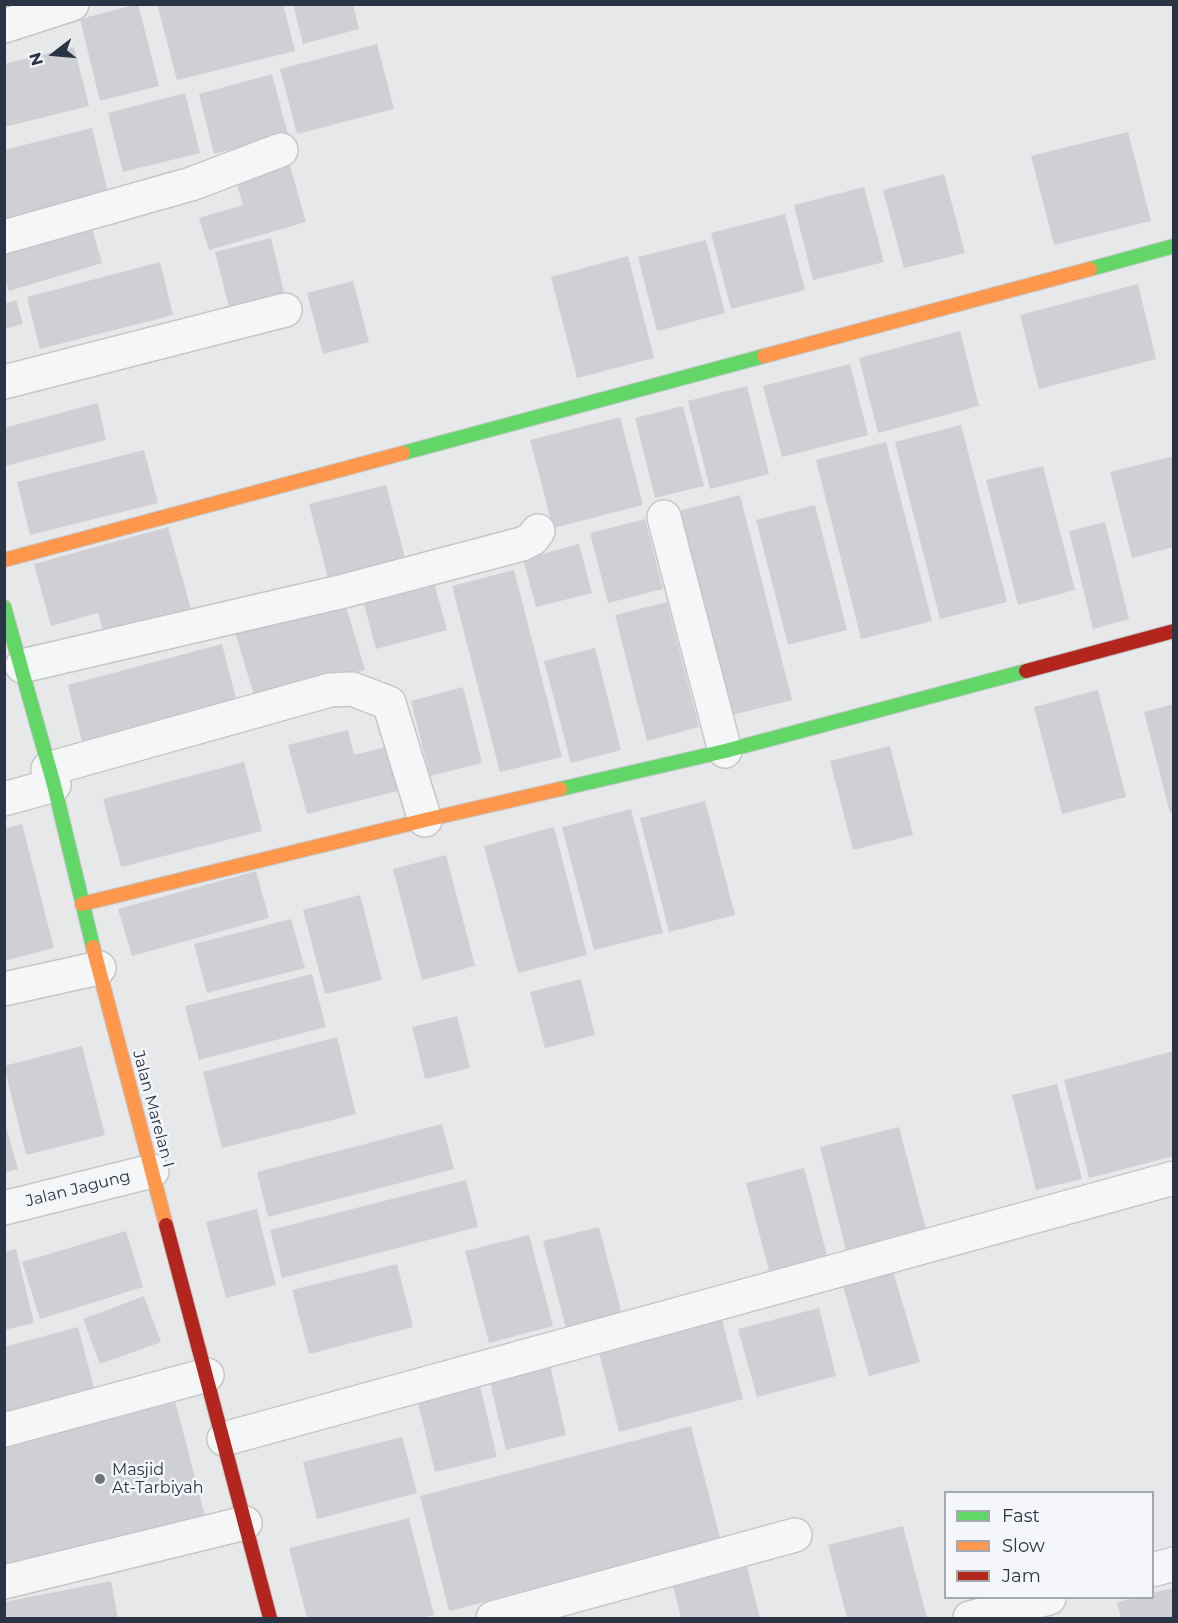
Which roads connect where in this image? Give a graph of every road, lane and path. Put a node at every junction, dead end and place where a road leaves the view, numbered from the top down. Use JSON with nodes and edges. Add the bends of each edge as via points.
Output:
{"nodes":[{"id":1,"x":72,"y":4,"type":"edge"},
{"id":2,"x":4,"y":26,"type":"edge"},
{"id":3,"x":281,"y":150,"type":"dead end"},
{"id":4,"x":4,"y":237,"type":"edge"},
{"id":5,"x":1173,"y":246,"type":"edge"},
{"id":6,"x":285,"y":310,"type":"dead end"},
{"id":7,"x":4,"y":382,"type":"edge"},
{"id":8,"x":664,"y":517,"type":"dead end"},
{"id":9,"x":538,"y":531,"type":"dead end"},
{"id":10,"x":4,"y":560,"type":"edge"},
{"id":11,"x":4,"y":607,"type":"edge"},
{"id":12,"x":1173,"y":631,"type":"edge"},
{"id":13,"x":22,"y":666,"type":"junction"},
{"id":14,"x":725,"y":751,"type":"junction"},
{"id":15,"x":51,"y":777,"type":"junction"},
{"id":16,"x":4,"y":799,"type":"edge"},
{"id":17,"x":425,"y":820,"type":"junction"},
{"id":18,"x":82,"y":904,"type":"junction"},
{"id":19,"x":99,"y":968,"type":"junction"},
{"id":20,"x":4,"y":989,"type":"edge"},
{"id":21,"x":152,"y":1171,"type":"junction"},
{"id":22,"x":1173,"y":1178,"type":"edge"},
{"id":23,"x":4,"y":1208,"type":"edge"},
{"id":24,"x":207,"y":1375,"type":"junction"},
{"id":25,"x":4,"y":1430,"type":"edge"},
{"id":26,"x":224,"y":1439,"type":"junction"},
{"id":27,"x":245,"y":1523,"type":"junction"},
{"id":28,"x":795,"y":1535,"type":"dead end"},
{"id":29,"x":1173,"y":1564,"type":"edge"},
{"id":30,"x":1154,"y":1569,"type":"edge"},
{"id":31,"x":4,"y":1582,"type":"edge"},
{"id":32,"x":1044,"y":1599,"type":"edge"},
{"id":33,"x":270,"y":1618,"type":"edge"},
{"id":34,"x":493,"y":1618,"type":"edge"},
{"id":35,"x":970,"y":1618,"type":"edge"}],
"edges":[{"from":1,"to":2,"type":"street"},
{"from":3,"to":4,"type":"street","via":[[191,184]]},
{"from":5,"to":10,"type":"street"},
{"from":6,"to":7,"type":"street"},
{"from":8,"to":14,"type":"street"},
{"from":9,"to":13,"type":"street","via":[[522,544],[344,591]]},
{"from":11,"to":13,"type":"street","name":"Jalan Marelan I"},
{"from":12,"to":14,"type":"street"},
{"from":13,"to":15,"type":"street","name":"Jalan Marelan I"},
{"from":14,"to":17,"type":"street"},
{"from":15,"to":16,"type":"street"},
{"from":15,"to":17,"type":"street","via":[[330,690],[352,689],[389,703]]},
{"from":15,"to":18,"type":"street","name":"Jalan Marelan I"},
{"from":17,"to":18,"type":"street"},
{"from":18,"to":19,"type":"street","name":"Jalan Marelan I"},
{"from":19,"to":20,"type":"street"},
{"from":19,"to":21,"type":"street","name":"Jalan Marelan I"},
{"from":21,"to":23,"type":"street","name":"Jalan Jagung"},
{"from":21,"to":24,"type":"street","name":"Jalan Marelan I"},
{"from":22,"to":26,"type":"street"},
{"from":24,"to":25,"type":"street"},
{"from":24,"to":26,"type":"street","name":"Jalan Marelan I"},
{"from":26,"to":27,"type":"street","name":"Jalan Marelan I"},
{"from":27,"to":31,"type":"street"},
{"from":27,"to":33,"type":"street","name":"Jalan Marelan I"},
{"from":28,"to":34,"type":"street"},
{"from":29,"to":30,"type":"street"},
{"from":32,"to":35,"type":"street"}]}
